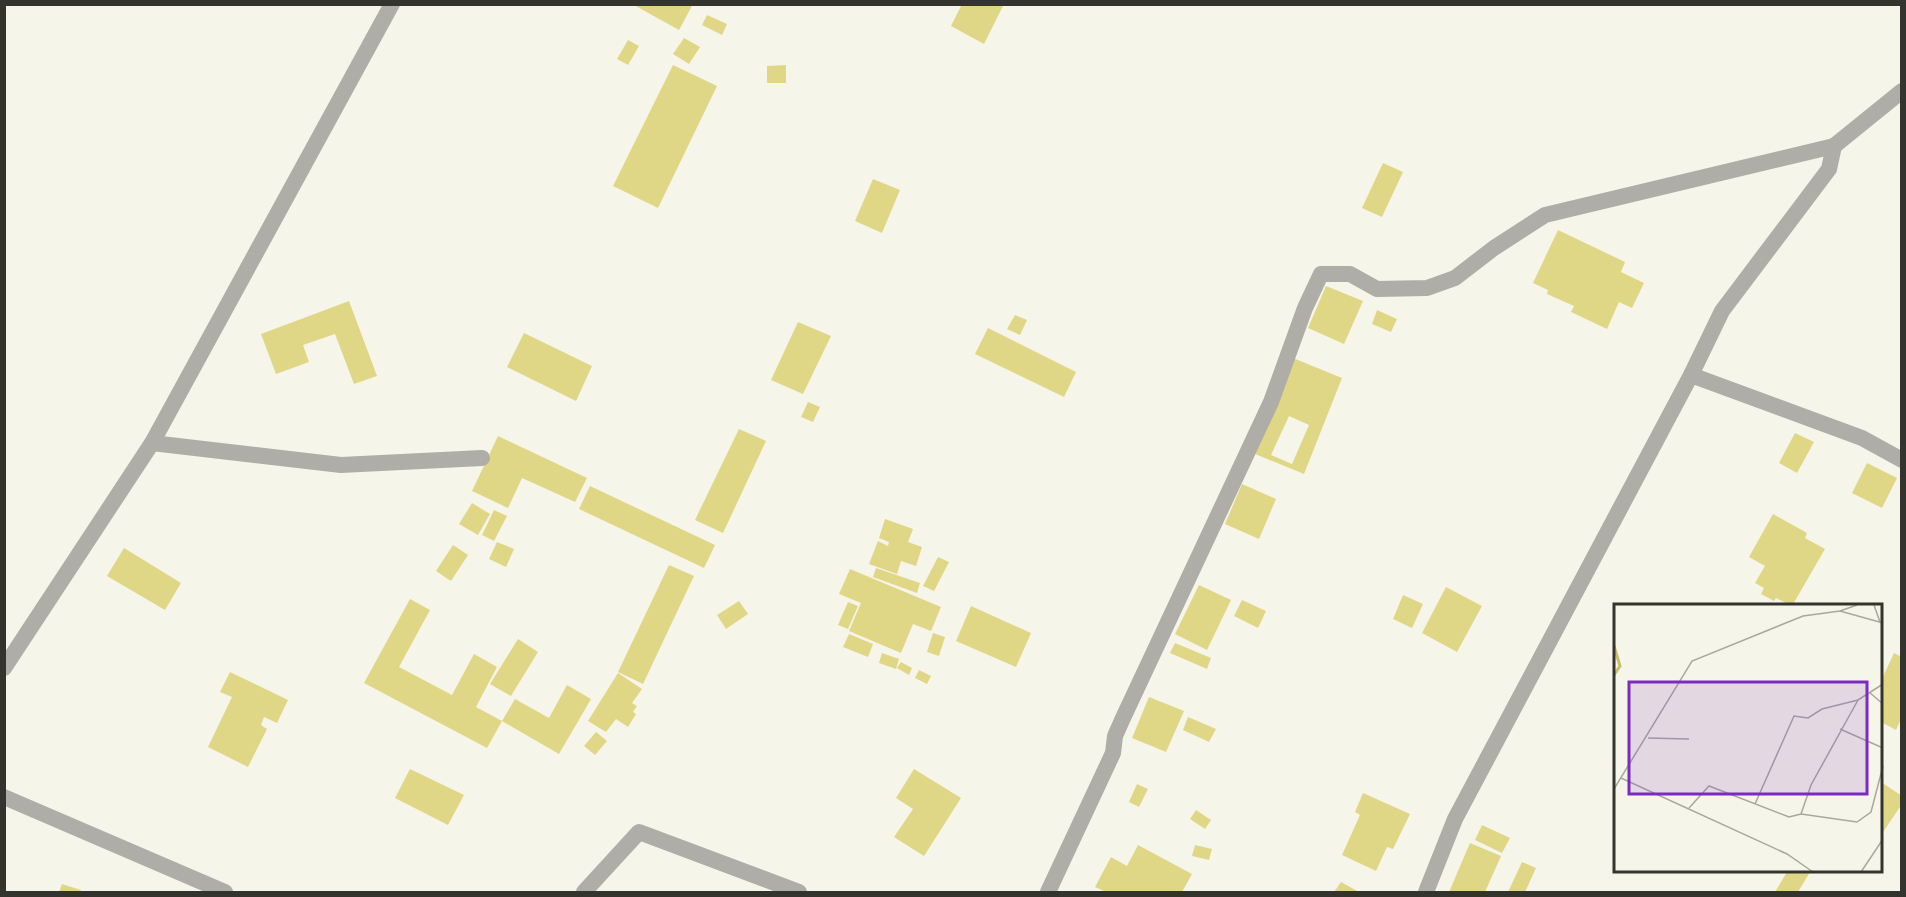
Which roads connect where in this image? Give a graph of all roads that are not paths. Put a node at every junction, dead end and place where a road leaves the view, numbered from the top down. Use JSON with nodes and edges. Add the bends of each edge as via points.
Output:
{"nodes":[{"id":1,"x":392,"y":4,"type":"edge"},
{"id":2,"x":1902,"y":91,"type":"edge"},
{"id":3,"x":1834,"y":146,"type":"junction"},
{"id":4,"x":1690,"y":375,"type":"junction"},
{"id":5,"x":152,"y":443,"type":"junction"},
{"id":6,"x":482,"y":458,"type":"dead end"},
{"id":7,"x":1902,"y":460,"type":"edge"},
{"id":8,"x":4,"y":668,"type":"edge"},
{"id":9,"x":4,"y":797,"type":"edge"},
{"id":10,"x":225,"y":892,"type":"edge"},
{"id":11,"x":584,"y":892,"type":"edge"},
{"id":12,"x":799,"y":892,"type":"edge"},
{"id":13,"x":1048,"y":892,"type":"edge"},
{"id":14,"x":1426,"y":892,"type":"edge"}],
"edges":[{"from":1,"to":5,"type":"street"},
{"from":2,"to":3,"type":"street"},
{"from":3,"to":4,"type":"street","via":[[1829,169],[1722,311]]},
{"from":3,"to":13,"type":"street","via":[[1545,215],[1455,278],[1427,288],[1377,289],[1350,274],[1321,274],[1271,402],[1123,718],[1113,753]]},
{"from":4,"to":7,"type":"street","via":[[1862,438]]},
{"from":4,"to":14,"type":"street","via":[[1455,819]]},
{"from":5,"to":6,"type":"street","via":[[341,465]]},
{"from":5,"to":8,"type":"street"},
{"from":9,"to":10,"type":"street"},
{"from":11,"to":12,"type":"street","via":[[639,832]]}]}
